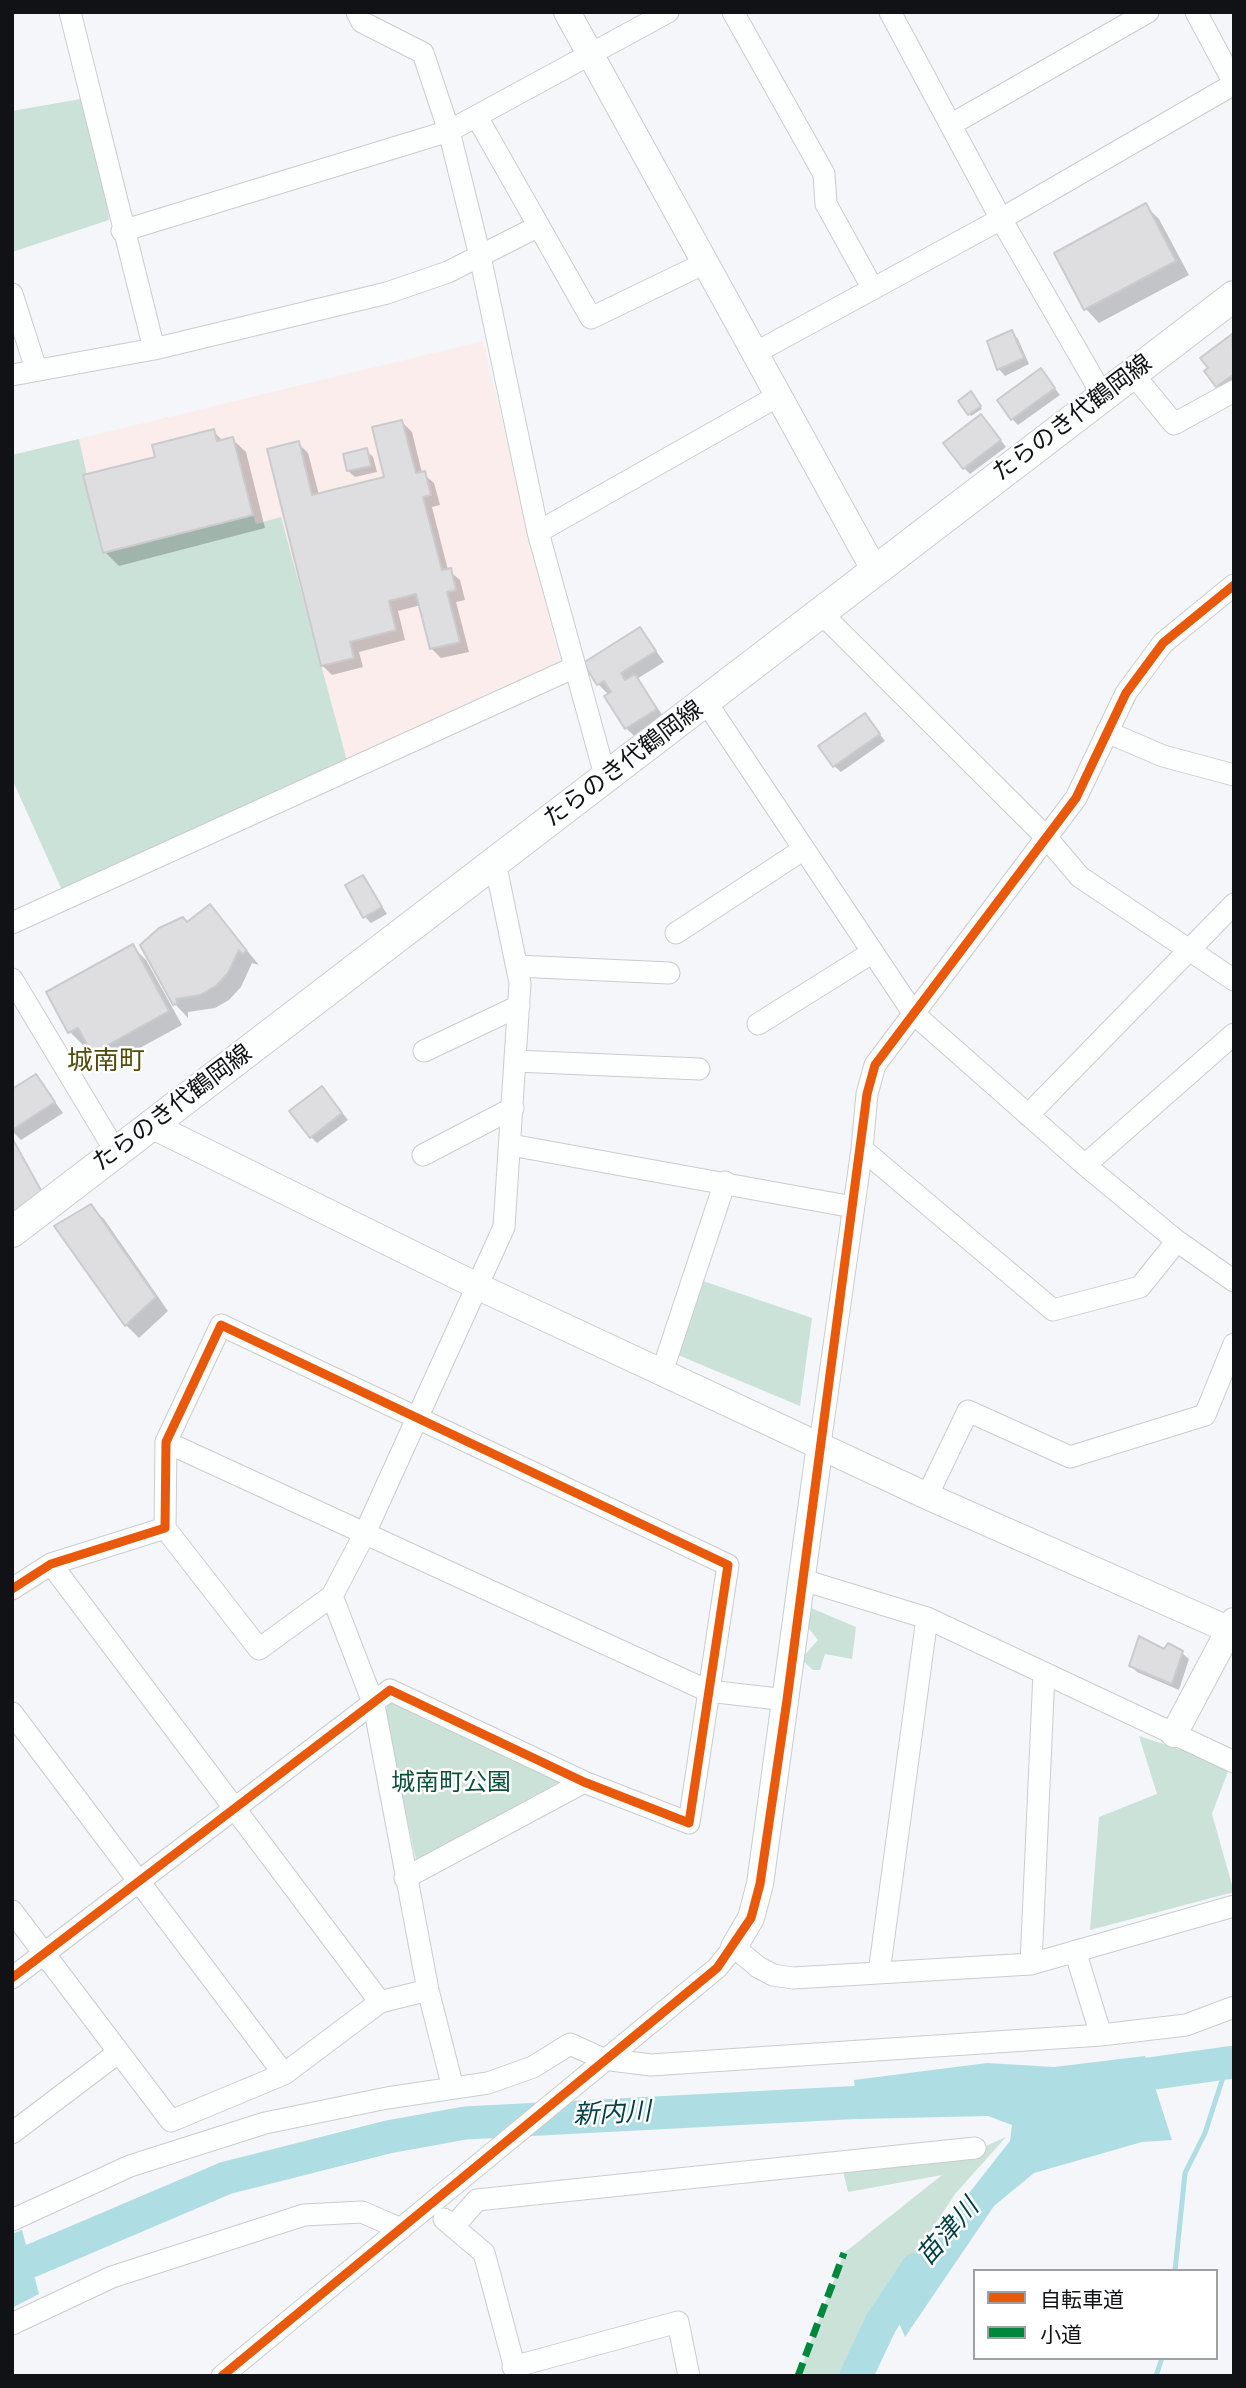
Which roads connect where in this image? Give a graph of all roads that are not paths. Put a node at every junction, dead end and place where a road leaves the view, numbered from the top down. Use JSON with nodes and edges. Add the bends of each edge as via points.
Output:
{"nodes":[{"id":1,"x":70,"y":12,"type":"edge"},
{"id":2,"x":357,"y":12,"type":"edge"},
{"id":3,"x":567,"y":12,"type":"edge"},
{"id":4,"x":668,"y":12,"type":"edge"},
{"id":5,"x":733,"y":12,"type":"edge"},
{"id":6,"x":890,"y":12,"type":"edge"},
{"id":7,"x":1148,"y":12,"type":"edge"},
{"id":8,"x":1196,"y":12,"type":"edge"},
{"id":9,"x":1225,"y":46,"type":"edge"},
{"id":10,"x":591,"y":56,"type":"junction"},
{"id":11,"x":1234,"y":83,"type":"edge"},
{"id":12,"x":477,"y":117,"type":"junction"},
{"id":13,"x":952,"y":124,"type":"junction"},
{"id":14,"x":450,"y":131,"type":"junction"},
{"id":15,"x":1001,"y":219,"type":"junction"},
{"id":16,"x":539,"y":226,"type":"junction"},
{"id":17,"x":122,"y":231,"type":"junction"},
{"id":18,"x":480,"y":256,"type":"junction"},
{"id":19,"x":705,"y":263,"type":"junction"},
{"id":20,"x":873,"y":289,"type":"junction"},
{"id":21,"x":12,"y":294,"type":"edge"},
{"id":22,"x":1234,"y":296,"type":"edge"},
{"id":23,"x":154,"y":349,"type":"junction"},
{"id":24,"x":755,"y":353,"type":"junction"},
{"id":25,"x":36,"y":369,"type":"junction"},
{"id":26,"x":1133,"y":374,"type":"junction"},
{"id":27,"x":12,"y":375,"type":"edge"},
{"id":28,"x":1234,"y":390,"type":"edge"},
{"id":29,"x":778,"y":396,"type":"junction"},
{"id":30,"x":1103,"y":396,"type":"junction"},
{"id":31,"x":538,"y":532,"type":"junction"},
{"id":32,"x":875,"y":571,"type":"junction"},
{"id":33,"x":1234,"y":585,"type":"edge"},
{"id":34,"x":821,"y":613,"type":"junction"},
{"id":35,"x":575,"y":667,"type":"junction"},
{"id":36,"x":706,"y":702,"type":"junction"},
{"id":37,"x":1107,"y":732,"type":"junction"},
{"id":38,"x":1234,"y":775,"type":"edge"},
{"id":39,"x":606,"y":779,"type":"junction"},
{"id":40,"x":1045,"y":836,"type":"junction"},
{"id":41,"x":804,"y":849,"type":"junction"},
{"id":42,"x":495,"y":862,"type":"junction"},
{"id":43,"x":1234,"y":904,"type":"edge"},
{"id":44,"x":12,"y":923,"type":"edge"},
{"id":45,"x":676,"y":933,"type":"dead end"},
{"id":46,"x":1192,"y":949,"type":"junction"},
{"id":47,"x":873,"y":952,"type":"junction"},
{"id":48,"x":517,"y":966,"type":"junction"},
{"id":49,"x":668,"y":973,"type":"dead end"},
{"id":50,"x":1234,"y":980,"type":"edge"},
{"id":51,"x":14,"y":988,"type":"edge"},
{"id":52,"x":519,"y":1006,"type":"junction"},
{"id":53,"x":914,"y":1014,"type":"junction"},
{"id":54,"x":758,"y":1024,"type":"dead end"},
{"id":55,"x":1234,"y":1034,"type":"edge"},
{"id":56,"x":424,"y":1051,"type":"dead end"},
{"id":57,"x":516,"y":1062,"type":"junction"},
{"id":58,"x":699,"y":1069,"type":"dead end"},
{"id":59,"x":513,"y":1108,"type":"junction"},
{"id":60,"x":1028,"y":1115,"type":"junction"},
{"id":61,"x":153,"y":1126,"type":"junction"},
{"id":62,"x":511,"y":1145,"type":"junction"},
{"id":63,"x":862,"y":1149,"type":"junction"},
{"id":64,"x":116,"y":1152,"type":"junction"},
{"id":65,"x":423,"y":1155,"type":"dead end"},
{"id":66,"x":1085,"y":1165,"type":"junction"},
{"id":67,"x":725,"y":1182,"type":"junction"},
{"id":68,"x":853,"y":1208,"type":"junction"},
{"id":69,"x":12,"y":1232,"type":"edge"},
{"id":70,"x":1177,"y":1241,"type":"junction"},
{"id":71,"x":1234,"y":1281,"type":"edge"},
{"id":72,"x":477,"y":1286,"type":"junction"},
{"id":73,"x":1234,"y":1344,"type":"edge"},
{"id":74,"x":662,"y":1372,"type":"junction"},
{"id":75,"x":417,"y":1418,"type":"junction"},
{"id":76,"x":166,"y":1443,"type":"junction"},
{"id":77,"x":820,"y":1444,"type":"junction"},
{"id":78,"x":927,"y":1496,"type":"junction"},
{"id":79,"x":165,"y":1528,"type":"junction"},
{"id":80,"x":364,"y":1535,"type":"junction"},
{"id":81,"x":51,"y":1564,"type":"junction"},
{"id":82,"x":803,"y":1580,"type":"junction"},
{"id":83,"x":12,"y":1588,"type":"edge"},
{"id":84,"x":332,"y":1596,"type":"junction"},
{"id":85,"x":927,"y":1618,"type":"junction"},
{"id":86,"x":1232,"y":1628,"type":"edge"},
{"id":87,"x":1044,"y":1673,"type":"junction"},
{"id":88,"x":708,"y":1691,"type":"junction"},
{"id":89,"x":788,"y":1700,"type":"junction"},
{"id":90,"x":374,"y":1706,"type":"junction"},
{"id":91,"x":12,"y":1713,"type":"edge"},
{"id":92,"x":1174,"y":1734,"type":"junction"},
{"id":93,"x":1234,"y":1762,"type":"edge"},
{"id":94,"x":584,"y":1782,"type":"junction"},
{"id":95,"x":236,"y":1809,"type":"junction"},
{"id":96,"x":405,"y":1878,"type":"junction"},
{"id":97,"x":139,"y":1882,"type":"junction"},
{"id":98,"x":1234,"y":1906,"type":"edge"},
{"id":99,"x":12,"y":1911,"type":"edge"},
{"id":100,"x":734,"y":1947,"type":"junction"},
{"id":101,"x":1075,"y":1951,"type":"junction"},
{"id":102,"x":44,"y":1954,"type":"junction"},
{"id":103,"x":1031,"y":1964,"type":"junction"},
{"id":104,"x":879,"y":1973,"type":"junction"},
{"id":105,"x":12,"y":1978,"type":"edge"},
{"id":106,"x":428,"y":1990,"type":"junction"},
{"id":107,"x":380,"y":2002,"type":"junction"},
{"id":108,"x":1234,"y":2007,"type":"edge"},
{"id":109,"x":1101,"y":2035,"type":"junction"},
{"id":110,"x":119,"y":2052,"type":"junction"},
{"id":111,"x":603,"y":2059,"type":"junction"},
{"id":112,"x":284,"y":2074,"type":"junction"},
{"id":113,"x":453,"y":2088,"type":"junction"},
{"id":114,"x":12,"y":2133,"type":"edge"},
{"id":115,"x":975,"y":2148,"type":"dead end"},
{"id":116,"x":437,"y":2199,"type":"junction"},
{"id":117,"x":12,"y":2220,"type":"edge"},
{"id":118,"x":453,"y":2227,"type":"junction"},
{"id":119,"x":401,"y":2229,"type":"junction"},
{"id":120,"x":12,"y":2324,"type":"edge"},
{"id":121,"x":514,"y":2372,"type":"edge"},
{"id":122,"x":222,"y":2376,"type":"edge"},
{"id":123,"x":689,"y":2376,"type":"edge"}],
"edges":[{"from":1,"to":17,"type":"street"},
{"from":2,"to":14,"type":"street","via":[[362,22],[423,53]]},
{"from":3,"to":10,"type":"street"},
{"from":4,"to":10,"type":"street"},
{"from":5,"to":20,"type":"street","via":[[824,174],[826,204]]},
{"from":6,"to":13,"type":"street"},
{"from":7,"to":13,"type":"street"},
{"from":8,"to":9,"type":"street"},
{"from":9,"to":11,"type":"street"},
{"from":10,"to":12,"type":"street"},
{"from":10,"to":19,"type":"street"},
{"from":11,"to":15,"type":"street"},
{"from":12,"to":14,"type":"street"},
{"from":12,"to":16,"type":"street"},
{"from":13,"to":15,"type":"street"},
{"from":14,"to":17,"type":"street"},
{"from":14,"to":18,"type":"street"},
{"from":15,"to":20,"type":"street"},
{"from":15,"to":30,"type":"street"},
{"from":16,"to":18,"type":"street"},
{"from":16,"to":19,"type":"street","via":[[591,318]]},
{"from":17,"to":23,"type":"street"},
{"from":18,"to":23,"type":"street","via":[[387,293]]},
{"from":18,"to":31,"type":"street"},
{"from":19,"to":24,"type":"street"},
{"from":20,"to":24,"type":"street"},
{"from":21,"to":25,"type":"street"},
{"from":22,"to":26,"type":"main road","name":"たらのき代鶴岡線"},
{"from":23,"to":25,"type":"street"},
{"from":24,"to":29,"type":"street"},
{"from":25,"to":27,"type":"street"},
{"from":26,"to":28,"type":"street","via":[[1174,424]]},
{"from":26,"to":30,"type":"main road","name":"たらのき代鶴岡線"},
{"from":29,"to":31,"type":"street"},
{"from":29,"to":32,"type":"street"},
{"from":30,"to":32,"type":"main road","name":"たらのき代鶴岡線"},
{"from":31,"to":35,"type":"street"},
{"from":32,"to":34,"type":"main road","name":"たらのき代鶴岡線"},
{"from":33,"to":37,"type":"street","via":[[1163,643],[1126,693]]},
{"from":34,"to":36,"type":"main road","name":"たらのき代鶴岡線"},
{"from":34,"to":40,"type":"street"},
{"from":35,"to":39,"type":"street"},
{"from":35,"to":44,"type":"street"},
{"from":36,"to":39,"type":"main road","name":"たらのき代鶴岡線"},
{"from":36,"to":41,"type":"street"},
{"from":37,"to":38,"type":"street","via":[[1163,756]]},
{"from":37,"to":40,"type":"street","via":[[1076,798]]},
{"from":39,"to":42,"type":"main road","name":"たらのき代鶴岡線"},
{"from":40,"to":46,"type":"street","via":[[1080,877]]},
{"from":40,"to":53,"type":"street"},
{"from":41,"to":45,"type":"street"},
{"from":41,"to":47,"type":"street"},
{"from":42,"to":48,"type":"street"},
{"from":42,"to":61,"type":"main road","name":"たらのき代鶴岡線"},
{"from":43,"to":46,"type":"street"},
{"from":46,"to":50,"type":"street"},
{"from":46,"to":60,"type":"street"},
{"from":47,"to":53,"type":"street"},
{"from":47,"to":54,"type":"street"},
{"from":48,"to":49,"type":"street"},
{"from":48,"to":52,"type":"street"},
{"from":51,"to":64,"type":"street"},
{"from":52,"to":56,"type":"street"},
{"from":52,"to":57,"type":"street"},
{"from":53,"to":60,"type":"street"},
{"from":53,"to":63,"type":"street","via":[[875,1065]]},
{"from":55,"to":66,"type":"street"},
{"from":57,"to":58,"type":"street"},
{"from":57,"to":59,"type":"street"},
{"from":59,"to":62,"type":"street"},
{"from":59,"to":65,"type":"street"},
{"from":60,"to":66,"type":"street"},
{"from":61,"to":64,"type":"main road","name":"たらのき代鶴岡線"},
{"from":61,"to":72,"type":"street"},
{"from":62,"to":67,"type":"street"},
{"from":62,"to":72,"type":"street","via":[[504,1227]]},
{"from":63,"to":68,"type":"street"},
{"from":63,"to":70,"type":"street","via":[[1054,1310],[1140,1287]]},
{"from":64,"to":69,"type":"main road","name":"たらのき代鶴岡線"},
{"from":66,"to":70,"type":"street"},
{"from":67,"to":68,"type":"street"},
{"from":67,"to":74,"type":"street"},
{"from":68,"to":77,"type":"street"},
{"from":70,"to":71,"type":"street"},
{"from":72,"to":74,"type":"street"},
{"from":72,"to":75,"type":"street"},
{"from":73,"to":78,"type":"street","via":[[1205,1415],[1070,1457],[968,1411]]},
{"from":74,"to":77,"type":"street"},
{"from":75,"to":76,"type":"street","via":[[221,1325]]},
{"from":75,"to":80,"type":"street"},
{"from":75,"to":88,"type":"street","via":[[728,1565]]},
{"from":76,"to":79,"type":"street"},
{"from":76,"to":80,"type":"street"},
{"from":77,"to":78,"type":"street"},
{"from":77,"to":82,"type":"street"},
{"from":78,"to":86,"type":"street"},
{"from":79,"to":81,"type":"street"},
{"from":79,"to":84,"type":"street","via":[[259,1649]]},
{"from":80,"to":84,"type":"street"},
{"from":80,"to":88,"type":"street"},
{"from":81,"to":83,"type":"street"},
{"from":81,"to":95,"type":"street"},
{"from":82,"to":85,"type":"street"},
{"from":82,"to":89,"type":"street"},
{"from":84,"to":90,"type":"street"},
{"from":85,"to":87,"type":"street"},
{"from":85,"to":104,"type":"street"},
{"from":86,"to":92,"type":"street"},
{"from":87,"to":92,"type":"street"},
{"from":87,"to":103,"type":"street"},
{"from":88,"to":89,"type":"street"},
{"from":88,"to":94,"type":"street","via":[[689,1823]]},
{"from":89,"to":100,"type":"street","via":[[760,1884],[751,1918]]},
{"from":90,"to":94,"type":"street","via":[[390,1690]]},
{"from":90,"to":95,"type":"street"},
{"from":90,"to":96,"type":"street"},
{"from":91,"to":97,"type":"street"},
{"from":92,"to":93,"type":"street"},
{"from":94,"to":96,"type":"street"},
{"from":95,"to":97,"type":"street"},
{"from":95,"to":107,"type":"street"},
{"from":96,"to":106,"type":"street"},
{"from":97,"to":102,"type":"street"},
{"from":97,"to":112,"type":"street"},
{"from":98,"to":101,"type":"street"},
{"from":99,"to":102,"type":"street"},
{"from":100,"to":104,"type":"street","via":[[773,1975]]},
{"from":100,"to":111,"type":"street","via":[[717,1968]]},
{"from":101,"to":103,"type":"street"},
{"from":101,"to":109,"type":"street"},
{"from":102,"to":105,"type":"street"},
{"from":102,"to":110,"type":"street"},
{"from":103,"to":104,"type":"street"},
{"from":106,"to":107,"type":"street"},
{"from":106,"to":113,"type":"street"},
{"from":107,"to":112,"type":"street"},
{"from":108,"to":109,"type":"street","via":[[1186,2025]]},
{"from":109,"to":111,"type":"street","via":[[652,2065]]},
{"from":110,"to":112,"type":"street","via":[[172,2122]]},
{"from":110,"to":114,"type":"street"},
{"from":111,"to":113,"type":"street","via":[[570,2044],[533,2067],[488,2083]]},
{"from":111,"to":116,"type":"street"},
{"from":113,"to":117,"type":"street","via":[[265,2123],[131,2166]]},
{"from":115,"to":118,"type":"street","via":[[477,2200]]},
{"from":116,"to":118,"type":"street"},
{"from":116,"to":119,"type":"street"},
{"from":118,"to":121,"type":"street","via":[[484,2253]]},
{"from":119,"to":120,"type":"street","via":[[362,2212],[304,2215],[112,2277]]},
{"from":119,"to":122,"type":"street"},
{"from":121,"to":123,"type":"street","via":[[678,2322]]}]}
